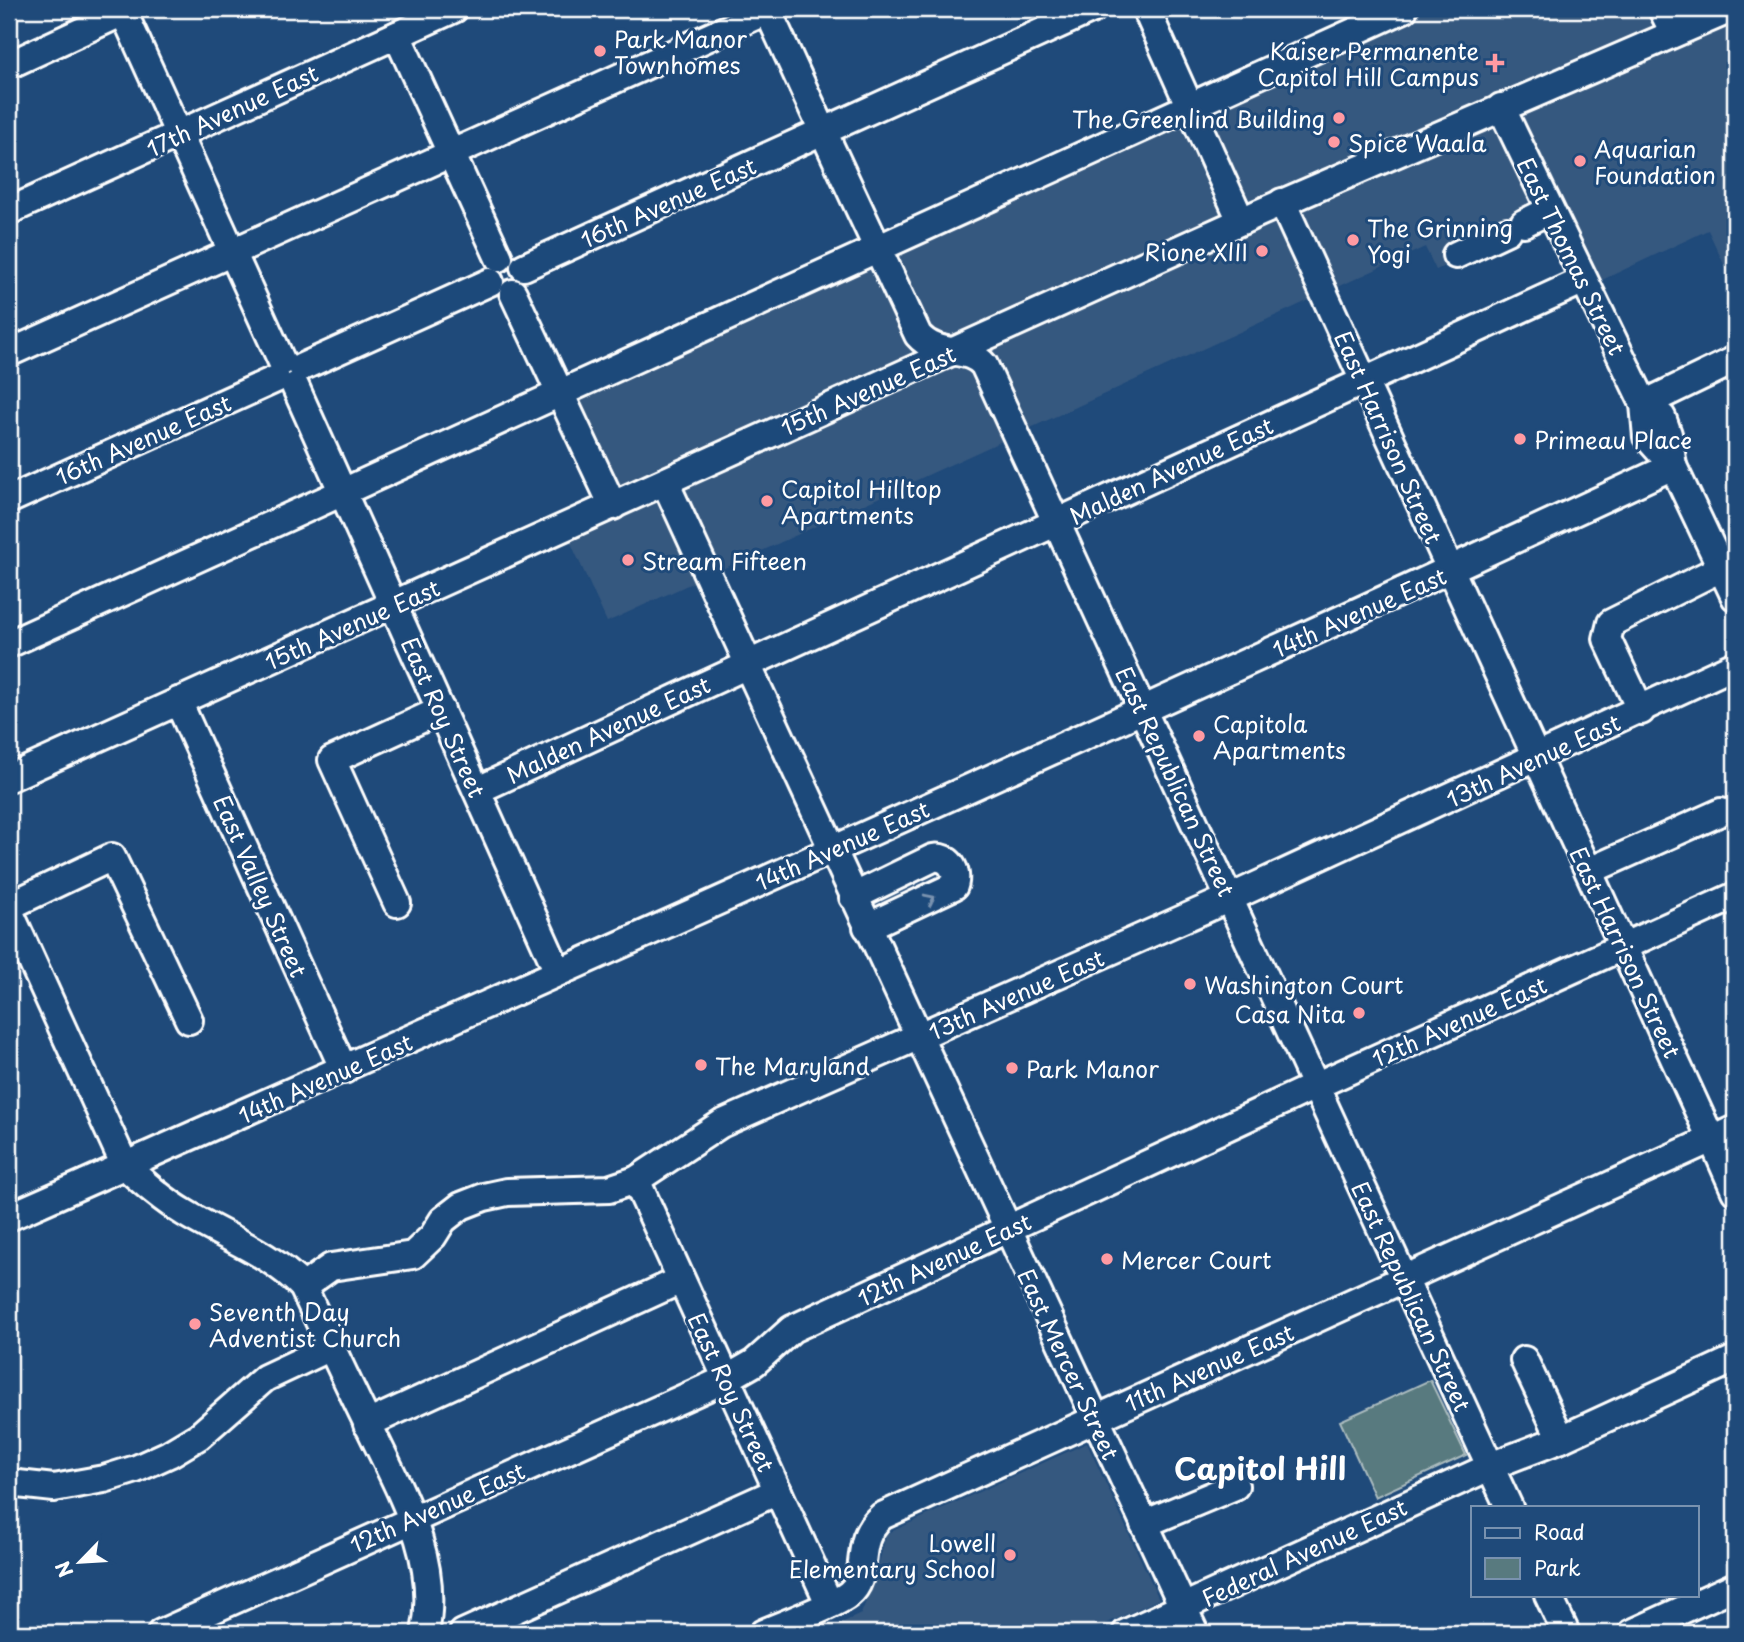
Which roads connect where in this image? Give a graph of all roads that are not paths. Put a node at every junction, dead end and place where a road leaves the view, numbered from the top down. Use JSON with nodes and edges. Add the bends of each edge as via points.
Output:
{"nodes":[{"id":1,"x":454,"y":9,"type":"edge"},
{"id":2,"x":769,"y":9,"type":"edge"},
{"id":3,"x":1093,"y":9,"type":"edge"},
{"id":4,"x":1146,"y":9,"type":"edge"},
{"id":5,"x":1404,"y":9,"type":"edge"},
{"id":6,"x":1662,"y":9,"type":"edge"},
{"id":7,"x":1731,"y":9,"type":"edge"},
{"id":8,"x":125,"y":10,"type":"edge"},
{"id":9,"x":1674,"y":33,"type":"junction"},
{"id":10,"x":397,"y":35,"type":"junction"},
{"id":11,"x":9,"y":65,"type":"edge"},
{"id":12,"x":1191,"y":107,"type":"junction"},
{"id":13,"x":1501,"y":107,"type":"junction"},
{"id":14,"x":824,"y":132,"type":"junction"},
{"id":15,"x":178,"y":135,"type":"junction"},
{"id":16,"x":452,"y":155,"type":"junction"},
{"id":17,"x":1282,"y":202,"type":"junction"},
{"id":18,"x":1548,"y":206,"type":"junction"},
{"id":19,"x":9,"y":211,"type":"edge"},
{"id":20,"x":1241,"y":221,"type":"junction"},
{"id":21,"x":877,"y":248,"type":"junction"},
{"id":22,"x":1454,"y":250,"type":"dead end"},
{"id":23,"x":231,"y":253,"type":"junction"},
{"id":24,"x":507,"y":275,"type":"junction"},
{"id":25,"x":1582,"y":281,"type":"junction"},
{"id":26,"x":9,"y":353,"type":"edge"},
{"id":27,"x":952,"y":353,"type":"junction"},
{"id":28,"x":1735,"y":360,"type":"edge"},
{"id":29,"x":289,"y":373,"type":"junction"},
{"id":30,"x":1363,"y":380,"type":"junction"},
{"id":31,"x":559,"y":391,"type":"junction"},
{"id":32,"x":1644,"y":404,"type":"junction"},
{"id":33,"x":1672,"y":466,"type":"junction"},
{"id":34,"x":665,"y":482,"type":"junction"},
{"id":35,"x":342,"y":492,"type":"junction"},
{"id":36,"x":9,"y":499,"type":"edge"},
{"id":37,"x":613,"y":506,"type":"junction"},
{"id":38,"x":1055,"y":525,"type":"junction"},
{"id":39,"x":1721,"y":568,"type":"junction"},
{"id":40,"x":1450,"y":571,"type":"junction"},
{"id":41,"x":1735,"y":597,"type":"edge"},
{"id":42,"x":394,"y":605,"type":"junction"},
{"id":43,"x":9,"y":644,"type":"edge"},
{"id":44,"x":748,"y":664,"type":"junction"},
{"id":45,"x":1735,"y":665,"type":"edge"},
{"id":46,"x":178,"y":701,"type":"junction"},
{"id":47,"x":441,"y":710,"type":"junction"},
{"id":48,"x":1143,"y":710,"type":"junction"},
{"id":49,"x":1641,"y":711,"type":"junction"},
{"id":50,"x":1536,"y":759,"type":"junction"},
{"id":51,"x":9,"y":778,"type":"edge"},
{"id":52,"x":478,"y":790,"type":"junction"},
{"id":53,"x":1721,"y":812,"type":"dead end"},
{"id":54,"x":832,"y":849,"type":"junction"},
{"id":55,"x":1589,"y":871,"type":"junction"},
{"id":56,"x":1735,"y":896,"type":"edge"},
{"id":57,"x":853,"y":897,"type":"junction"},
{"id":58,"x":1230,"y":898,"type":"junction"},
{"id":59,"x":397,"y":903,"type":"dead end"},
{"id":60,"x":9,"y":906,"type":"edge"},
{"id":61,"x":9,"y":911,"type":"edge"},
{"id":62,"x":867,"y":927,"type":"junction"},
{"id":63,"x":1624,"y":947,"type":"junction"},
{"id":64,"x":558,"y":972,"type":"junction"},
{"id":65,"x":189,"y":1020,"type":"dead end"},
{"id":66,"x":918,"y":1038,"type":"junction"},
{"id":67,"x":344,"y":1070,"type":"junction"},
{"id":68,"x":1315,"y":1086,"type":"junction"},
{"id":69,"x":1717,"y":1137,"type":"edge"},
{"id":70,"x":125,"y":1166,"type":"junction"},
{"id":71,"x":636,"y":1180,"type":"junction"},
{"id":72,"x":1735,"y":1191,"type":"edge"},
{"id":73,"x":9,"y":1217,"type":"edge"},
{"id":74,"x":1007,"y":1229,"type":"junction"},
{"id":75,"x":1405,"y":1279,"type":"junction"},
{"id":76,"x":681,"y":1280,"type":"junction"},
{"id":77,"x":303,"y":1287,"type":"junction"},
{"id":78,"x":331,"y":1347,"type":"junction"},
{"id":79,"x":1735,"y":1359,"type":"edge"},
{"id":80,"x":1524,"y":1360,"type":"dead end"},
{"id":81,"x":726,"y":1379,"type":"junction"},
{"id":82,"x":1094,"y":1418,"type":"junction"},
{"id":83,"x":367,"y":1424,"type":"junction"},
{"id":84,"x":1561,"y":1439,"type":"junction"},
{"id":85,"x":1491,"y":1466,"type":"junction"},
{"id":86,"x":9,"y":1483,"type":"edge"},
{"id":87,"x":1235,"y":1486,"type":"dead end"},
{"id":88,"x":778,"y":1491,"type":"junction"},
{"id":89,"x":1509,"y":1506,"type":"edge"},
{"id":90,"x":412,"y":1518,"type":"junction"},
{"id":91,"x":1144,"y":1524,"type":"junction"},
{"id":92,"x":1735,"y":1587,"type":"edge"},
{"id":93,"x":1548,"y":1596,"type":"edge"},
{"id":94,"x":829,"y":1603,"type":"junction"},
{"id":95,"x":1183,"y":1608,"type":"junction"},
{"id":96,"x":161,"y":1633,"type":"edge"},
{"id":97,"x":425,"y":1633,"type":"edge"},
{"id":98,"x":463,"y":1633,"type":"edge"},
{"id":99,"x":763,"y":1633,"type":"edge"},
{"id":100,"x":1126,"y":1633,"type":"edge"},
{"id":101,"x":1195,"y":1633,"type":"edge"},
{"id":102,"x":1566,"y":1633,"type":"edge"},
{"id":103,"x":1632,"y":1633,"type":"edge"}],
"edges":[{"from":1,"to":10,"type":"street","name":"17th Avenue East"},
{"from":2,"to":14,"type":"street","name":"East Republican Street"},
{"from":2,"to":16,"type":"street"},
{"from":3,"to":14,"type":"street","name":"16th Avenue East"},
{"from":4,"to":12,"type":"street"},
{"from":5,"to":12,"type":"street"},
{"from":6,"to":9,"type":"street"},
{"from":7,"to":9,"type":"street","name":"15th Avenue East"},
{"from":8,"to":11,"type":"street"},
{"from":8,"to":15,"type":"street","name":"East Roy Street"},
{"from":9,"to":13,"type":"street","name":"15th Avenue East"},
{"from":10,"to":15,"type":"street","name":"17th Avenue East"},
{"from":10,"to":16,"type":"street"},
{"from":12,"to":20,"type":"street"},
{"from":12,"to":21,"type":"street"},
{"from":13,"to":17,"type":"street","name":"15th Avenue East"},
{"from":13,"to":18,"type":"street","name":"East Thomas Street"},
{"from":14,"to":21,"type":"street","name":"East Republican Street"},
{"from":14,"to":24,"type":"street","name":"16th Avenue East"},
{"from":15,"to":19,"type":"street","name":"17th Avenue East"},
{"from":15,"to":23,"type":"street","name":"East Roy Street"},
{"from":16,"to":23,"type":"street"},
{"from":16,"to":24,"type":"street"},
{"from":17,"to":20,"type":"street","name":"15th Avenue East"},
{"from":17,"to":30,"type":"street","name":"East Harrison Street"},
{"from":18,"to":22,"type":"street"},
{"from":18,"to":25,"type":"street","name":"East Thomas Street"},
{"from":20,"to":27,"type":"street","name":"15th Avenue East"},
{"from":21,"to":27,"type":"street","name":"East Republican Street","via":[[918,335],[932,347]]},
{"from":21,"to":31,"type":"street"},
{"from":23,"to":26,"type":"street"},
{"from":23,"to":29,"type":"street","name":"East Roy Street"},
{"from":24,"to":29,"type":"street","name":"16th Avenue East"},
{"from":24,"to":31,"type":"street"},
{"from":25,"to":30,"type":"street","name":"Malden Avenue East"},
{"from":25,"to":32,"type":"street","name":"East Thomas Street"},
{"from":27,"to":34,"type":"street","name":"15th Avenue East"},
{"from":27,"to":38,"type":"street","name":"East Republican Street","via":[[973,356],[984,365]]},
{"from":28,"to":32,"type":"street"},
{"from":29,"to":35,"type":"street","name":"East Roy Street"},
{"from":29,"to":36,"type":"street","name":"16th Avenue East"},
{"from":30,"to":38,"type":"street","name":"Malden Avenue East"},
{"from":30,"to":40,"type":"street","name":"East Harrison Street"},
{"from":31,"to":35,"type":"street"},
{"from":31,"to":37,"type":"street"},
{"from":32,"to":33,"type":"street","name":"East Thomas Street","via":[[1662,417]]},
{"from":33,"to":39,"type":"street","name":"East Thomas Street"},
{"from":33,"to":40,"type":"street","name":"14th Avenue East"},
{"from":34,"to":37,"type":"street","name":"15th Avenue East"},
{"from":34,"to":44,"type":"street","name":"East Mercer Street"},
{"from":35,"to":42,"type":"street","name":"East Roy Street"},
{"from":35,"to":43,"type":"street"},
{"from":37,"to":42,"type":"street","name":"15th Avenue East"},
{"from":38,"to":44,"type":"street","name":"Malden Avenue East"},
{"from":38,"to":48,"type":"street","name":"East Republican Street"},
{"from":39,"to":41,"type":"street","name":"East Thomas Street"},
{"from":39,"to":49,"type":"street","via":[[1611,623],[1607,639]]},
{"from":40,"to":48,"type":"street","name":"14th Avenue East"},
{"from":40,"to":50,"type":"street","name":"East Harrison Street"},
{"from":42,"to":46,"type":"street","name":"15th Avenue East"},
{"from":42,"to":47,"type":"street","name":"East Roy Street"},
{"from":44,"to":52,"type":"street","name":"Malden Avenue East"},
{"from":44,"to":54,"type":"street","name":"East Mercer Street"},
{"from":45,"to":49,"type":"street","name":"13th Avenue East"},
{"from":46,"to":51,"type":"street","name":"15th Avenue East"},
{"from":46,"to":67,"type":"street","name":"East Valley Street"},
{"from":47,"to":52,"type":"street","name":"East Roy Street"},
{"from":47,"to":59,"type":"street","via":[[332,760]]},
{"from":48,"to":54,"type":"street","name":"14th Avenue East"},
{"from":48,"to":58,"type":"street","name":"East Republican Street"},
{"from":49,"to":50,"type":"street","name":"13th Avenue East"},
{"from":50,"to":55,"type":"street","name":"East Harrison Street"},
{"from":50,"to":58,"type":"street","name":"13th Avenue East"},
{"from":52,"to":64,"type":"street","name":"East Roy Street"},
{"from":53,"to":55,"type":"street"},
{"from":54,"to":57,"type":"street","name":"East Mercer Street"},
{"from":54,"to":64,"type":"street","name":"14th Avenue East"},
{"from":55,"to":63,"type":"street","name":"East Harrison Street"},
{"from":56,"to":63,"type":"street","name":"12th Avenue East"},
{"from":57,"to":62,"type":"street","name":"East Mercer Street"},
{"from":62,"to":57,"type":"street","one_way":true,"via":[[954,886],[955,874],[948,860],[933,858]]},
{"from":58,"to":66,"type":"street","name":"13th Avenue East"},
{"from":58,"to":68,"type":"street","name":"East Republican Street"},
{"from":60,"to":65,"type":"street","via":[[112,857]]},
{"from":61,"to":70,"type":"street"},
{"from":62,"to":66,"type":"street","name":"East Mercer Street"},
{"from":63,"to":68,"type":"street","name":"12th Avenue East"},
{"from":63,"to":69,"type":"street","name":"East Harrison Street"},
{"from":64,"to":67,"type":"street","name":"14th Avenue East"},
{"from":66,"to":71,"type":"street","name":"13th Avenue East","via":[[721,1124]]},
{"from":66,"to":74,"type":"street","name":"East Mercer Street"},
{"from":67,"to":70,"type":"street","name":"14th Avenue East"},
{"from":68,"to":74,"type":"street","name":"12th Avenue East"},
{"from":68,"to":75,"type":"street","name":"East Republican Street"},
{"from":69,"to":72,"type":"street","name":"East Harrison Street"},
{"from":69,"to":75,"type":"street","name":"11th Avenue East"},
{"from":70,"to":73,"type":"street","name":"14th Avenue East"},
{"from":70,"to":77,"type":"street","via":[[173,1206],[260,1252]]},
{"from":71,"to":76,"type":"street","name":"East Roy Street"},
{"from":71,"to":77,"type":"street","name":"13th Avenue East","via":[[609,1189],[507,1192],[484,1197],[443,1220],[414,1255],[331,1267]]},
{"from":74,"to":81,"type":"street","name":"12th Avenue East","via":[[792,1329],[754,1363]]},
{"from":74,"to":82,"type":"street","name":"East Mercer Street"},
{"from":75,"to":82,"type":"street","name":"11th Avenue East"},
{"from":75,"to":85,"type":"street","name":"East Republican Street"},
{"from":76,"to":81,"type":"street","name":"East Roy Street"},
{"from":76,"to":83,"type":"street"},
{"from":77,"to":78,"type":"street"},
{"from":78,"to":83,"type":"street"},
{"from":78,"to":86,"type":"street","via":[[265,1378],[199,1436],[147,1464],[104,1479],[54,1488]]},
{"from":79,"to":84,"type":"street","name":"Federal Avenue East"},
{"from":80,"to":84,"type":"street"},
{"from":81,"to":88,"type":"street","name":"East Roy Street"},
{"from":81,"to":90,"type":"street","name":"12th Avenue East"},
{"from":82,"to":91,"type":"street","name":"East Mercer Street"},
{"from":82,"to":94,"type":"street","name":"11th Avenue East","via":[[882,1516],[865,1536],[857,1583],[849,1594]]},
{"from":83,"to":90,"type":"street"},
{"from":84,"to":85,"type":"street","name":"Federal Avenue East"},
{"from":85,"to":89,"type":"street","name":"East Republican Street"},
{"from":85,"to":95,"type":"street","name":"Federal Avenue East"},
{"from":87,"to":91,"type":"street"},
{"from":88,"to":94,"type":"street","name":"East Roy Street"},
{"from":88,"to":98,"type":"street"},
{"from":90,"to":96,"type":"street","name":"12th Avenue East"},
{"from":90,"to":97,"type":"street","via":[[425,1561]]},
{"from":91,"to":95,"type":"street","name":"East Mercer Street"},
{"from":92,"to":103,"type":"street"},
{"from":93,"to":102,"type":"street"},
{"from":94,"to":99,"type":"street","name":"11th Avenue East"},
{"from":95,"to":100,"type":"street","name":"Federal Avenue East"},
{"from":95,"to":101,"type":"street","name":"East Mercer Street"}]}
